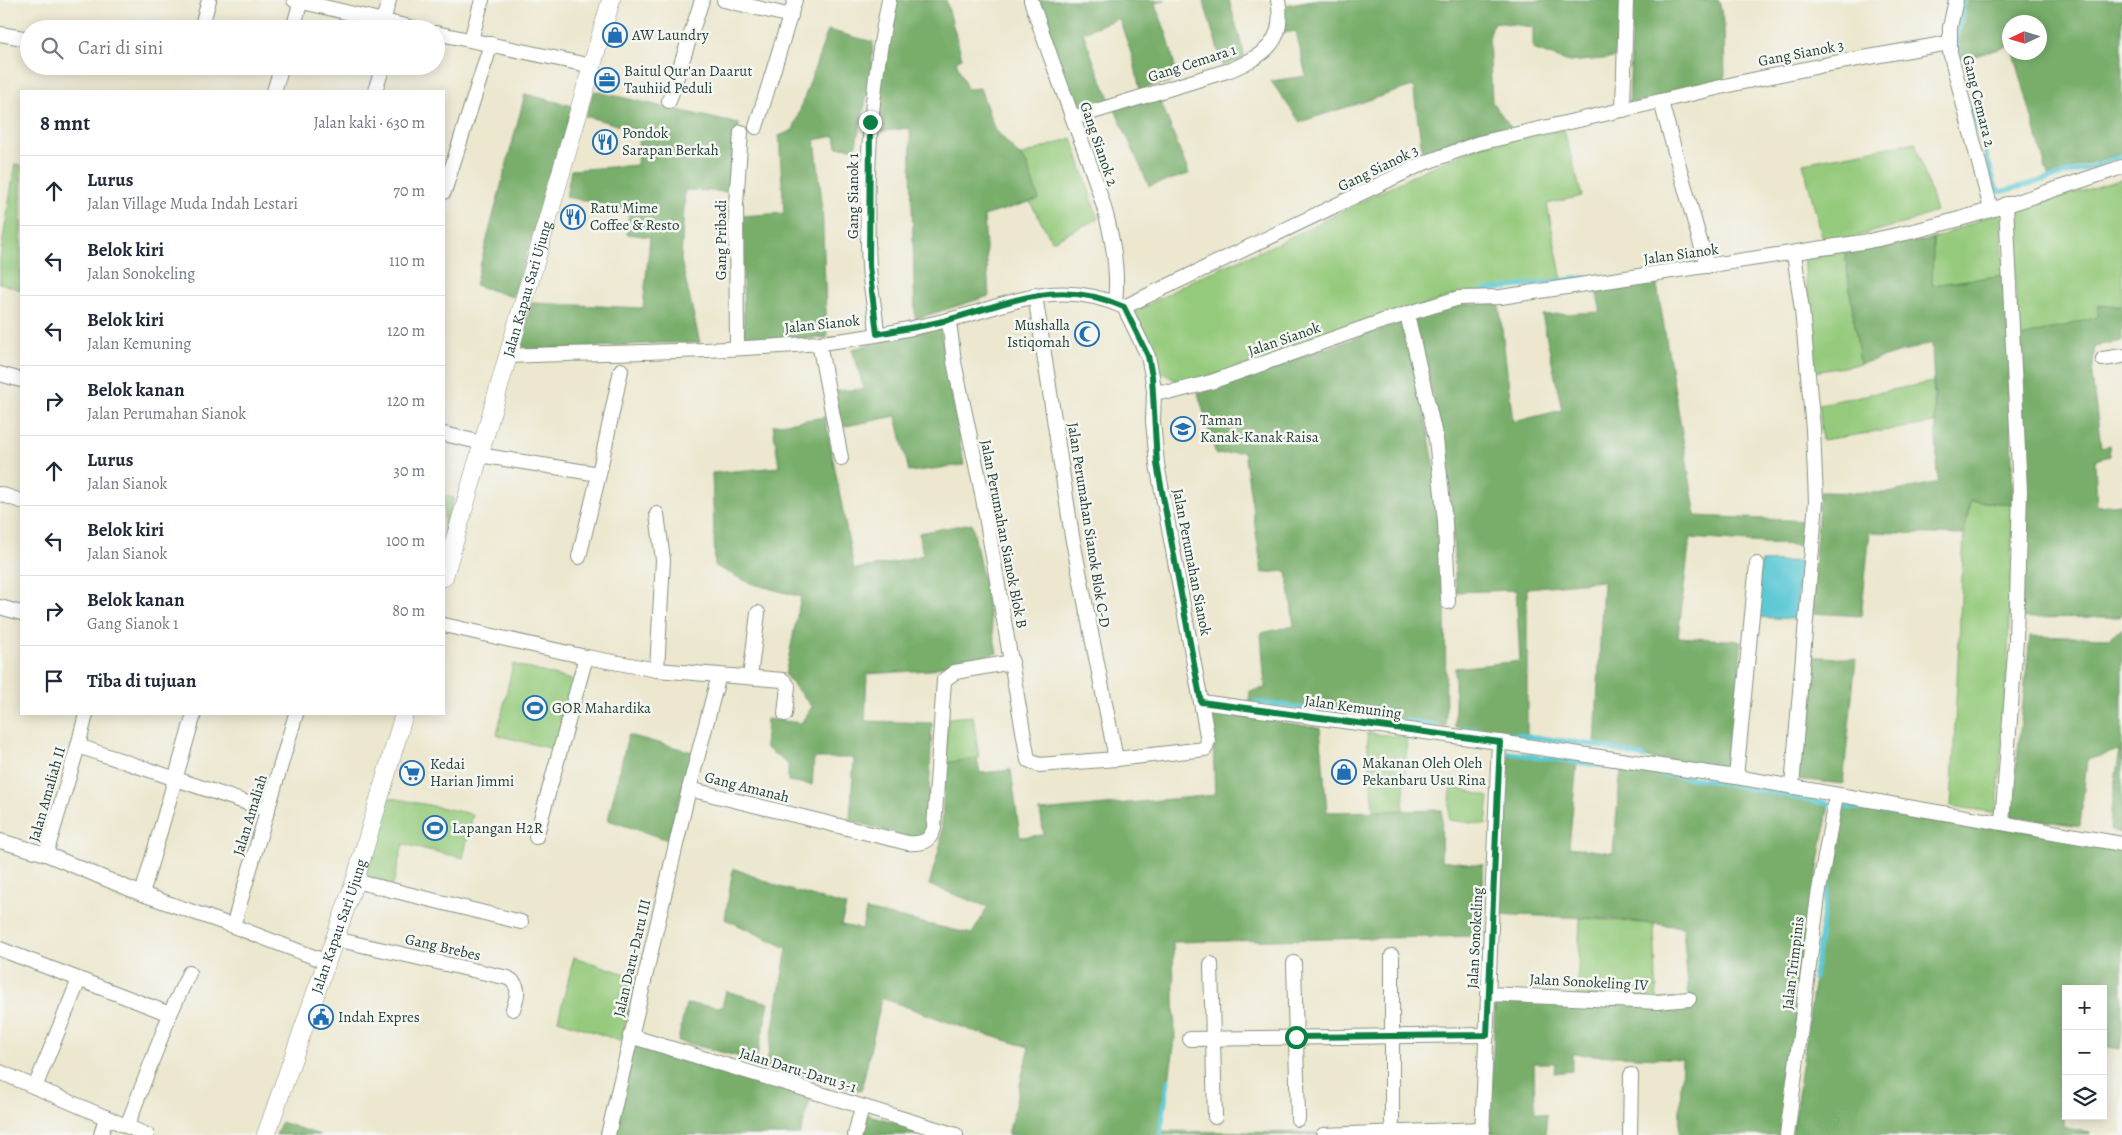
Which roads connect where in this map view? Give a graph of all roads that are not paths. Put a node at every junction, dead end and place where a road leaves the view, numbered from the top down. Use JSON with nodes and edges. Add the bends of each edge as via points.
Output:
{"nodes":[{"id":1,"x":209,"y":0,"type":"edge"},
{"id":2,"x":389,"y":0,"type":"edge"},
{"id":3,"x":482,"y":0,"type":"edge"},
{"id":4,"x":611,"y":0,"type":"edge"},
{"id":5,"x":702,"y":0,"type":"edge"},
{"id":6,"x":724,"y":0,"type":"edge"},
{"id":7,"x":795,"y":0,"type":"edge"},
{"id":8,"x":888,"y":0,"type":"edge"},
{"id":9,"x":1031,"y":0,"type":"edge"},
{"id":10,"x":1278,"y":0,"type":"edge"},
{"id":11,"x":1626,"y":0,"type":"edge"},
{"id":12,"x":1956,"y":0,"type":"edge"},
{"id":13,"x":299,"y":1,"type":"edge"},
{"id":14,"x":790,"y":16,"type":"junction"},
{"id":15,"x":204,"y":20,"type":"edge"},
{"id":16,"x":295,"y":20,"type":"edge"},
{"id":17,"x":372,"y":20,"type":"edge"},
{"id":18,"x":391,"y":20,"type":"edge"},
{"id":19,"x":0,"y":34,"type":"edge"},
{"id":20,"x":445,"y":35,"type":"edge"},
{"id":21,"x":20,"y":37,"type":"edge"},
{"id":22,"x":471,"y":40,"type":"junction"},
{"id":23,"x":1949,"y":43,"type":"junction"},
{"id":24,"x":491,"y":44,"type":"junction"},
{"id":25,"x":592,"y":66,"type":"junction"},
{"id":26,"x":279,"y":75,"type":"edge"},
{"id":27,"x":380,"y":75,"type":"edge"},
{"id":28,"x":274,"y":90,"type":"edge"},
{"id":29,"x":375,"y":90,"type":"edge"},
{"id":30,"x":669,"y":101,"type":"dead end"},
{"id":31,"x":1661,"y":102,"type":"junction"},
{"id":32,"x":1623,"y":110,"type":"junction"},
{"id":33,"x":1073,"y":118,"type":"junction"},
{"id":34,"x":756,"y":127,"type":"dead end"},
{"id":35,"x":741,"y":132,"type":"dead end"},
{"id":36,"x":2122,"y":167,"type":"edge"},
{"id":37,"x":445,"y":189,"type":"edge"},
{"id":38,"x":2006,"y":204,"type":"junction"},
{"id":39,"x":1991,"y":208,"type":"junction"},
{"id":40,"x":1794,"y":254,"type":"junction"},
{"id":41,"x":1707,"y":266,"type":"junction"},
{"id":42,"x":1036,"y":295,"type":"junction"},
{"id":43,"x":1120,"y":305,"type":"junction"},
{"id":44,"x":1406,"y":314,"type":"junction"},
{"id":45,"x":949,"y":320,"type":"junction"},
{"id":46,"x":877,"y":334,"type":"junction"},
{"id":47,"x":819,"y":343,"type":"junction"},
{"id":48,"x":738,"y":348,"type":"junction"},
{"id":49,"x":507,"y":356,"type":"junction"},
{"id":50,"x":2122,"y":356,"type":"edge"},
{"id":51,"x":2103,"y":359,"type":"dead end"},
{"id":52,"x":621,"y":370,"type":"dead end"},
{"id":53,"x":0,"y":374,"type":"edge"},
{"id":54,"x":20,"y":380,"type":"edge"},
{"id":55,"x":1154,"y":391,"type":"junction"},
{"id":56,"x":445,"y":434,"type":"edge"},
{"id":57,"x":481,"y":449,"type":"junction"},
{"id":58,"x":841,"y":458,"type":"dead end"},
{"id":59,"x":599,"y":474,"type":"junction"},
{"id":60,"x":0,"y":494,"type":"edge"},
{"id":61,"x":20,"y":501,"type":"edge"},
{"id":62,"x":657,"y":514,"type":"dead end"},
{"id":63,"x":579,"y":557,"type":"dead end"},
{"id":64,"x":1757,"y":564,"type":"dead end"},
{"id":65,"x":445,"y":574,"type":"edge"},
{"id":66,"x":1448,"y":602,"type":"dead end"},
{"id":67,"x":0,"y":606,"type":"edge"},
{"id":68,"x":20,"y":613,"type":"edge"},
{"id":69,"x":758,"y":614,"type":"dead end"},
{"id":70,"x":445,"y":625,"type":"edge"},
{"id":71,"x":586,"y":657,"type":"junction"},
{"id":72,"x":1012,"y":662,"type":"junction"},
{"id":73,"x":657,"y":670,"type":"junction"},
{"id":74,"x":719,"y":675,"type":"junction"},
{"id":75,"x":750,"y":677,"type":"junction"},
{"id":76,"x":1201,"y":702,"type":"junction"},
{"id":77,"x":786,"y":714,"type":"dead end"},
{"id":78,"x":86,"y":715,"type":"edge"},
{"id":79,"x":194,"y":715,"type":"edge"},
{"id":80,"x":296,"y":715,"type":"edge"},
{"id":81,"x":404,"y":715,"type":"edge"},
{"id":82,"x":1500,"y":742,"type":"junction"},
{"id":83,"x":78,"y":746,"type":"junction"},
{"id":84,"x":1116,"y":759,"type":"junction"},
{"id":85,"x":1736,"y":777,"type":"junction"},
{"id":86,"x":176,"y":778,"type":"junction"},
{"id":87,"x":1792,"y":787,"type":"junction"},
{"id":88,"x":689,"y":789,"type":"junction"},
{"id":89,"x":1836,"y":796,"type":"junction"},
{"id":90,"x":268,"y":810,"type":"junction"},
{"id":91,"x":2002,"y":823,"type":"junction"},
{"id":92,"x":536,"y":838,"type":"dead end"},
{"id":93,"x":0,"y":841,"type":"edge"},
{"id":94,"x":2122,"y":844,"type":"edge"},
{"id":95,"x":46,"y":854,"type":"junction"},
{"id":96,"x":355,"y":881,"type":"junction"},
{"id":97,"x":142,"y":894,"type":"junction"},
{"id":98,"x":521,"y":922,"type":"dead end"},
{"id":99,"x":233,"y":926,"type":"junction"},
{"id":100,"x":335,"y":939,"type":"junction"},
{"id":101,"x":0,"y":949,"type":"edge"},
{"id":102,"x":1392,"y":956,"type":"dead end"},
{"id":103,"x":327,"y":962,"type":"junction"},
{"id":104,"x":1294,"y":963,"type":"dead end"},
{"id":105,"x":1211,"y":964,"type":"dead end"},
{"id":106,"x":189,"y":973,"type":"dead end"},
{"id":107,"x":79,"y":980,"type":"junction"},
{"id":108,"x":1488,"y":994,"type":"junction"},
{"id":109,"x":1689,"y":999,"type":"dead end"},
{"id":110,"x":513,"y":1009,"type":"dead end"},
{"id":111,"x":170,"y":1014,"type":"junction"},
{"id":112,"x":1392,"y":1035,"type":"junction"},
{"id":113,"x":1487,"y":1035,"type":"junction"},
{"id":114,"x":630,"y":1036,"type":"junction"},
{"id":115,"x":1296,"y":1037,"type":"junction"},
{"id":116,"x":1213,"y":1039,"type":"junction"},
{"id":117,"x":1190,"y":1040,"type":"dead end"},
{"id":118,"x":0,"y":1072,"type":"edge"},
{"id":119,"x":1632,"y":1075,"type":"dead end"},
{"id":120,"x":35,"y":1087,"type":"junction"},
{"id":121,"x":862,"y":1107,"type":"junction"},
{"id":122,"x":106,"y":1117,"type":"junction"},
{"id":123,"x":1215,"y":1117,"type":"dead end"},
{"id":124,"x":1298,"y":1118,"type":"dead end"},
{"id":125,"x":1392,"y":1122,"type":"dead end"},
{"id":126,"x":127,"y":1126,"type":"junction"},
{"id":127,"x":1482,"y":1132,"type":"edge"},
{"id":128,"x":101,"y":1135,"type":"edge"},
{"id":129,"x":147,"y":1135,"type":"edge"},
{"id":130,"x":266,"y":1135,"type":"edge"},
{"id":131,"x":608,"y":1135,"type":"edge"},
{"id":132,"x":856,"y":1135,"type":"edge"},
{"id":133,"x":956,"y":1135,"type":"edge"},
{"id":134,"x":1323,"y":1135,"type":"edge"},
{"id":135,"x":1630,"y":1135,"type":"edge"},
{"id":136,"x":1787,"y":1135,"type":"edge"}],
"edges":[{"from":1,"to":15,"type":"street"},
{"from":2,"to":18,"type":"street"},
{"from":3,"to":22,"type":"street"},
{"from":4,"to":25,"type":"street","name":"Jalan Kapau Sari Ujung"},
{"from":5,"to":30,"type":"street"},
{"from":6,"to":14,"type":"street"},
{"from":7,"to":14,"type":"street"},
{"from":8,"to":46,"type":"street","name":"Gang Sianok 1","via":[[870,122],[869,266]]},
{"from":9,"to":33,"type":"street","name":"Gang Sianok 2"},
{"from":10,"to":33,"type":"street","name":"Gang Cemara 1","via":[[1281,18],[1278,34],[1254,60]]},
{"from":11,"to":32,"type":"street"},
{"from":12,"to":23,"type":"street","name":"Gang Cemara 2"},
{"from":13,"to":16,"type":"street"},
{"from":13,"to":17,"type":"street"},
{"from":14,"to":34,"type":"street"},
{"from":19,"to":21,"type":"street"},
{"from":20,"to":22,"type":"street"},
{"from":22,"to":24,"type":"street"},
{"from":23,"to":31,"type":"street","name":"Gang Sianok 3","via":[[1820,66]]},
{"from":23,"to":39,"type":"street","name":"Gang Cemara 2"},
{"from":24,"to":25,"type":"street"},
{"from":24,"to":37,"type":"street"},
{"from":25,"to":49,"type":"street","name":"Jalan Kapau Sari Ujung"},
{"from":26,"to":28,"type":"street"},
{"from":27,"to":29,"type":"street"},
{"from":31,"to":32,"type":"street","name":"Gang Sianok 3"},
{"from":31,"to":41,"type":"street"},
{"from":32,"to":43,"type":"street","name":"Gang Sianok 3","via":[[1479,143],[1424,163]]},
{"from":33,"to":43,"type":"street","name":"Gang Sianok 2","via":[[1104,207]]},
{"from":35,"to":48,"type":"street","name":"Gang Pribadi","via":[[736,204]]},
{"from":36,"to":38,"type":"street","name":"Jalan Sianok"},
{"from":38,"to":39,"type":"street","name":"Jalan Sianok"},
{"from":38,"to":91,"type":"street","via":[[2020,491],[2016,640]]},
{"from":39,"to":40,"type":"street","name":"Jalan Sianok","via":[[1916,232]]},
{"from":40,"to":41,"type":"street","name":"Jalan Sianok"},
{"from":40,"to":87,"type":"street","via":[[1809,383],[1816,501]]},
{"from":41,"to":44,"type":"street","name":"Jalan Sianok","via":[[1501,297],[1459,298]]},
{"from":42,"to":43,"type":"street","name":"Jalan Sianok","via":[[1080,293]]},
{"from":42,"to":45,"type":"street","name":"Jalan Sianok"},
{"from":42,"to":84,"type":"street","name":"Jalan Perumahan Sianok Blok C-D","via":[[1072,536]]},
{"from":43,"to":55,"type":"street","via":[[1148,356]]},
{"from":44,"to":55,"type":"street","name":"Jalan Sianok","via":[[1211,382],[1172,392]]},
{"from":44,"to":66,"type":"street","via":[[1436,439],[1445,522]]},
{"from":45,"to":46,"type":"street","name":"Jalan Sianok"},
{"from":45,"to":72,"type":"street","name":"Jalan Perumahan Sianok Blok B","via":[[954,362],[982,493]]},
{"from":46,"to":47,"type":"street","name":"Jalan Sianok"},
{"from":47,"to":48,"type":"street","name":"Jalan Sianok"},
{"from":47,"to":58,"type":"street"},
{"from":48,"to":49,"type":"street","name":"Jalan Sianok"},
{"from":49,"to":57,"type":"street","name":"Jalan Kapau Sari Ujung"},
{"from":50,"to":51,"type":"street"},
{"from":52,"to":59,"type":"street"},
{"from":53,"to":54,"type":"street"},
{"from":55,"to":76,"type":"street","name":"Jalan Perumahan Sianok","via":[[1157,464]]},
{"from":56,"to":57,"type":"street"},
{"from":57,"to":59,"type":"street"},
{"from":57,"to":65,"type":"street","name":"Jalan Kapau Sari Ujung"},
{"from":59,"to":63,"type":"street"},
{"from":60,"to":61,"type":"street"},
{"from":62,"to":73,"type":"street","via":[[663,560]]},
{"from":64,"to":85,"type":"street"},
{"from":67,"to":68,"type":"street"},
{"from":69,"to":75,"type":"street"},
{"from":70,"to":71,"type":"street"},
{"from":71,"to":73,"type":"street"},
{"from":71,"to":92,"type":"street"},
{"from":72,"to":84,"type":"street","name":"Jalan Perumahan Sianok Blok B","via":[[1026,755],[1031,762],[1039,765]]},
{"from":72,"to":88,"type":"street","name":"Gang Amanah","via":[[955,672],[944,680],[934,828],[922,843],[908,843]]},
{"from":73,"to":74,"type":"street"},
{"from":74,"to":75,"type":"street"},
{"from":74,"to":88,"type":"street","name":"Gang Amanah"},
{"from":75,"to":77,"type":"street","via":[[785,681],[788,686]]},
{"from":76,"to":82,"type":"street","name":"Jalan Kemuning"},
{"from":76,"to":84,"type":"street","name":"Jalan Perumahan Sianok","via":[[1207,740],[1205,749]]},
{"from":78,"to":83,"type":"street","name":"Jalan Amaliah II"},
{"from":79,"to":86,"type":"street"},
{"from":80,"to":90,"type":"street","name":"Jalan Amaliah"},
{"from":81,"to":96,"type":"street","name":"Jalan Kapau Sari Ujung"},
{"from":82,"to":85,"type":"street","name":"Jalan Kemuning"},
{"from":82,"to":108,"type":"street","name":"Jalan Sonokeling"},
{"from":83,"to":86,"type":"street"},
{"from":83,"to":95,"type":"street","name":"Jalan Amaliah II"},
{"from":85,"to":87,"type":"street","name":"Jalan Kemuning"},
{"from":86,"to":90,"type":"street"},
{"from":86,"to":97,"type":"street"},
{"from":87,"to":89,"type":"street","name":"Jalan Kemuning"},
{"from":88,"to":114,"type":"street","name":"Jalan Daru-Daru III"},
{"from":89,"to":91,"type":"street","name":"Jalan Kemuning"},
{"from":89,"to":136,"type":"street","name":"Jalan Trimpinis","via":[[1818,896]]},
{"from":90,"to":99,"type":"street","name":"Jalan Amaliah"},
{"from":91,"to":94,"type":"street","name":"Jalan Kemuning"},
{"from":93,"to":95,"type":"street"},
{"from":95,"to":97,"type":"street"},
{"from":96,"to":98,"type":"street"},
{"from":96,"to":100,"type":"street","name":"Jalan Kapau Sari Ujung"},
{"from":97,"to":99,"type":"street"},
{"from":99,"to":103,"type":"street"},
{"from":100,"to":103,"type":"street","name":"Jalan Kapau Sari Ujung"},
{"from":100,"to":110,"type":"street","name":"Gang Brebes","via":[[508,978],[516,984],[518,991]]},
{"from":101,"to":107,"type":"street"},
{"from":102,"to":112,"type":"street"},
{"from":103,"to":130,"type":"street","name":"Jalan Kapau Sari Ujung"},
{"from":104,"to":115,"type":"street"},
{"from":105,"to":116,"type":"street"},
{"from":106,"to":111,"type":"street"},
{"from":107,"to":111,"type":"street"},
{"from":107,"to":120,"type":"street"},
{"from":108,"to":109,"type":"street","name":"Jalan Sonokeling IV","via":[[1657,1002]]},
{"from":108,"to":113,"type":"street","name":"Jalan Sonokeling"},
{"from":111,"to":126,"type":"street"},
{"from":112,"to":113,"type":"street"},
{"from":112,"to":115,"type":"street"},
{"from":112,"to":125,"type":"street"},
{"from":113,"to":127,"type":"street","name":"Jalan Sonokeling"},
{"from":114,"to":121,"type":"street","name":"Jalan Daru-Daru 3-1"},
{"from":114,"to":131,"type":"street","name":"Jalan Daru-Daru III"},
{"from":115,"to":116,"type":"street"},
{"from":115,"to":124,"type":"street"},
{"from":116,"to":117,"type":"street"},
{"from":116,"to":123,"type":"street"},
{"from":118,"to":120,"type":"street"},
{"from":119,"to":135,"type":"street"},
{"from":120,"to":122,"type":"street"},
{"from":121,"to":132,"type":"street"},
{"from":121,"to":133,"type":"street","name":"Jalan Daru-Daru 3-1"},
{"from":122,"to":126,"type":"street"},
{"from":122,"to":128,"type":"street"},
{"from":126,"to":129,"type":"street"},
{"from":127,"to":134,"type":"street"}]}
